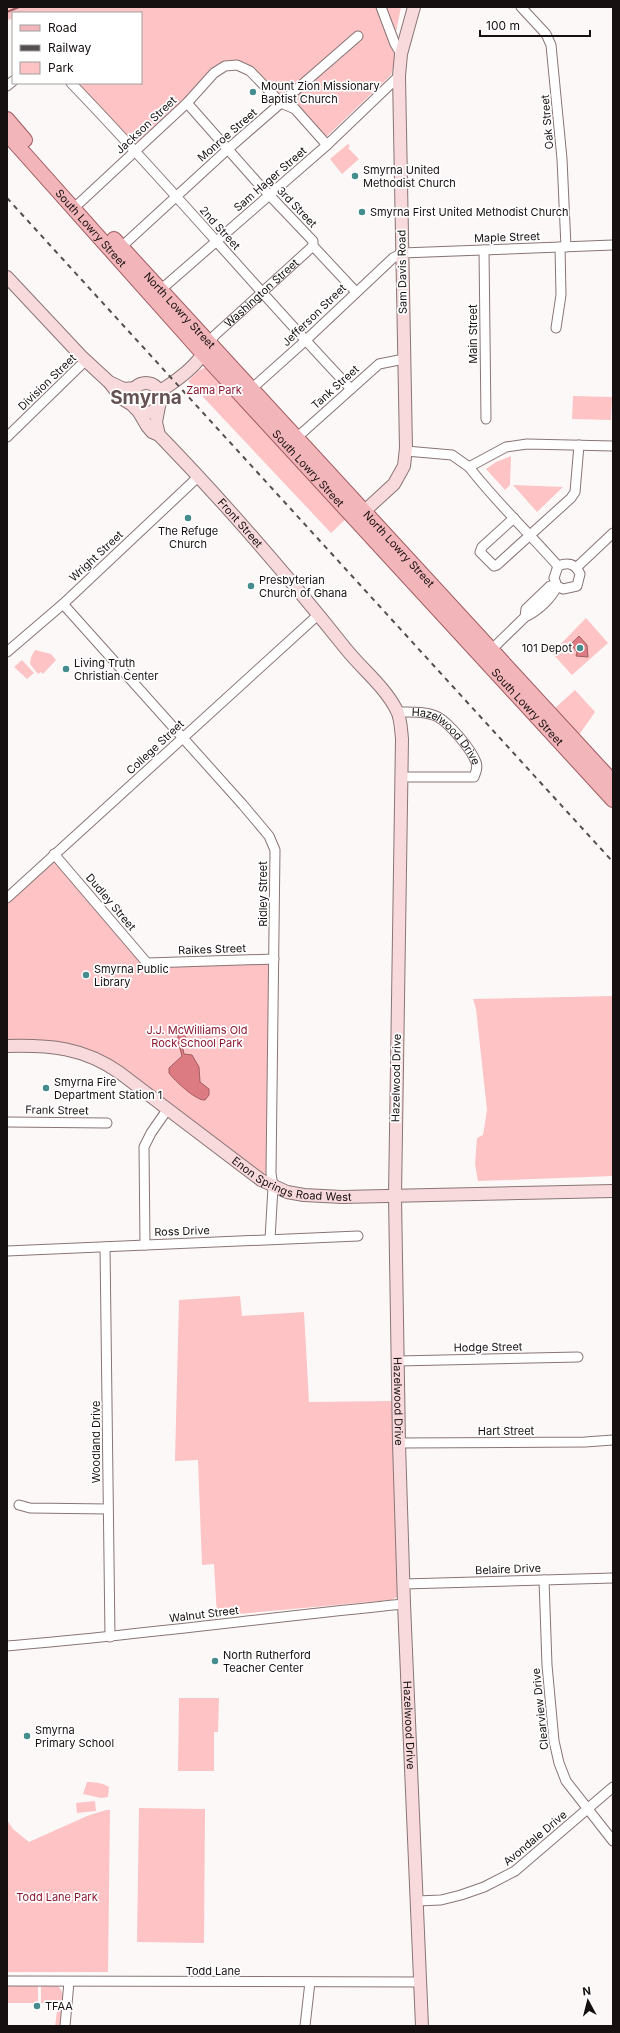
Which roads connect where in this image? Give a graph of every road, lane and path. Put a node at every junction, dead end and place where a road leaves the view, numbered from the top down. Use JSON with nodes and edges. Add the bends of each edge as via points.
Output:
{"nodes":[{"id":1,"x":381,"y":7,"type":"edge"},
{"id":2,"x":414,"y":7,"type":"edge"},
{"id":3,"x":522,"y":7,"type":"edge"},
{"id":4,"x":358,"y":36,"type":"dead end"},
{"id":5,"x":401,"y":54,"type":"junction"},
{"id":6,"x":399,"y":76,"type":"junction"},
{"id":7,"x":72,"y":84,"type":"edge"},
{"id":8,"x":187,"y":103,"type":"junction"},
{"id":9,"x":281,"y":103,"type":"junction"},
{"id":10,"x":7,"y":119,"type":"edge"},
{"id":11,"x":7,"y":134,"type":"edge"},
{"id":12,"x":327,"y":145,"type":"junction"},
{"id":13,"x":228,"y":149,"type":"junction"},
{"id":14,"x":135,"y":150,"type":"junction"},
{"id":15,"x":270,"y":195,"type":"junction"},
{"id":16,"x":176,"y":196,"type":"junction"},
{"id":17,"x":77,"y":205,"type":"junction"},
{"id":18,"x":217,"y":242,"type":"junction"},
{"id":19,"x":613,"y":245,"type":"edge"},
{"id":20,"x":314,"y":246,"type":"junction"},
{"id":21,"x":563,"y":247,"type":"junction"},
{"id":22,"x":118,"y":250,"type":"junction"},
{"id":23,"x":484,"y":250,"type":"junction"},
{"id":24,"x":402,"y":253,"type":"junction"},
{"id":25,"x":7,"y":277,"type":"edge"},
{"id":26,"x":262,"y":292,"type":"junction"},
{"id":27,"x":356,"y":292,"type":"junction"},
{"id":28,"x":156,"y":293,"type":"junction"},
{"id":29,"x":556,"y":328,"type":"dead end"},
{"id":30,"x":306,"y":341,"type":"junction"},
{"id":31,"x":207,"y":349,"type":"junction"},
{"id":32,"x":404,"y":359,"type":"junction"},
{"id":33,"x":86,"y":360,"type":"junction"},
{"id":34,"x":109,"y":382,"type":"junction"},
{"id":35,"x":136,"y":388,"type":"junction"},
{"id":36,"x":351,"y":389,"type":"junction"},
{"id":37,"x":160,"y":391,"type":"junction"},
{"id":38,"x":248,"y":392,"type":"junction"},
{"id":39,"x":159,"y":406,"type":"junction"},
{"id":40,"x":136,"y":408,"type":"junction"},
{"id":41,"x":486,"y":419,"type":"dead end"},
{"id":42,"x":159,"y":435,"type":"junction"},
{"id":43,"x":7,"y":437,"type":"edge"},
{"id":44,"x":293,"y":441,"type":"junction"},
{"id":45,"x":579,"y":445,"type":"junction"},
{"id":46,"x":613,"y":446,"type":"edge"},
{"id":47,"x":406,"y":451,"type":"junction"},
{"id":48,"x":469,"y":467,"type":"junction"},
{"id":49,"x":199,"y":476,"type":"junction"},
{"id":50,"x":361,"y":515,"type":"junction"},
{"id":51,"x":514,"y":518,"type":"junction"},
{"id":52,"x":613,"y":532,"type":"edge"},
{"id":53,"x":530,"y":535,"type":"junction"},
{"id":54,"x":558,"y":566,"type":"junction"},
{"id":55,"x":577,"y":567,"type":"junction"},
{"id":56,"x":556,"y":587,"type":"junction"},
{"id":57,"x":63,"y":604,"type":"junction"},
{"id":58,"x":319,"y":614,"type":"junction"},
{"id":59,"x":7,"y":652,"type":"edge"},
{"id":60,"x":487,"y":654,"type":"junction"},
{"id":61,"x":398,"y":712,"type":"junction"},
{"id":62,"x":183,"y":737,"type":"junction"},
{"id":63,"x":401,"y":777,"type":"junction"},
{"id":64,"x":613,"y":782,"type":"edge"},
{"id":65,"x":613,"y":800,"type":"edge"},
{"id":66,"x":54,"y":854,"type":"junction"},
{"id":67,"x":7,"y":898,"type":"edge"},
{"id":68,"x":274,"y":959,"type":"junction"},
{"id":69,"x":150,"y":964,"type":"joint"},
{"id":70,"x":7,"y":1046,"type":"edge"},
{"id":71,"x":167,"y":1110,"type":"junction"},
{"id":72,"x":7,"y":1122,"type":"edge"},
{"id":73,"x":107,"y":1123,"type":"dead end"},
{"id":74,"x":274,"y":1187,"type":"junction"},
{"id":75,"x":613,"y":1191,"type":"edge"},
{"id":76,"x":395,"y":1196,"type":"junction"},
{"id":77,"x":358,"y":1236,"type":"dead end"},
{"id":78,"x":270,"y":1240,"type":"junction"},
{"id":79,"x":145,"y":1245,"type":"junction"},
{"id":80,"x":105,"y":1247,"type":"junction"},
{"id":81,"x":7,"y":1251,"type":"edge"},
{"id":82,"x":578,"y":1357,"type":"dead end"},
{"id":83,"x":398,"y":1361,"type":"junction"},
{"id":84,"x":613,"y":1440,"type":"edge"},
{"id":85,"x":399,"y":1443,"type":"junction"},
{"id":86,"x":18,"y":1505,"type":"dead end"},
{"id":87,"x":108,"y":1509,"type":"junction"},
{"id":88,"x":613,"y":1578,"type":"edge"},
{"id":89,"x":544,"y":1580,"type":"junction"},
{"id":90,"x":404,"y":1584,"type":"junction"},
{"id":91,"x":404,"y":1604,"type":"junction"},
{"id":92,"x":110,"y":1637,"type":"junction"},
{"id":93,"x":7,"y":1646,"type":"edge"},
{"id":94,"x":613,"y":1787,"type":"edge"},
{"id":95,"x":587,"y":1809,"type":"junction"},
{"id":96,"x":613,"y":1842,"type":"edge"},
{"id":97,"x":417,"y":1901,"type":"junction"},
{"id":98,"x":7,"y":1981,"type":"edge"},
{"id":99,"x":69,"y":1982,"type":"junction"},
{"id":100,"x":310,"y":1982,"type":"junction"},
{"id":101,"x":420,"y":1982,"type":"junction"},
{"id":102,"x":65,"y":2026,"type":"edge"},
{"id":103,"x":305,"y":2026,"type":"edge"},
{"id":104,"x":422,"y":2026,"type":"edge"}],
"edges":[{"from":1,"to":5,"type":"street"},
{"from":2,"to":5,"type":"street","name":"Sam Davis Road"},
{"from":3,"to":21,"type":"street","name":"Oak Street","via":[[546,34],[551,45],[562,160]]},
{"from":4,"to":9,"type":"street","name":"Monroe Street"},
{"from":5,"to":6,"type":"street","name":"Sam Davis Road"},
{"from":6,"to":12,"type":"street","name":"Sam Hager Street"},
{"from":6,"to":24,"type":"street","name":"Sam Davis Road"},
{"from":7,"to":14,"type":"street","name":"2nd Street"},
{"from":8,"to":9,"type":"street","name":"Jackson Street","via":[[214,74],[225,66],[237,65],[250,71]]},
{"from":8,"to":13,"type":"street","name":"3rd Street"},
{"from":8,"to":14,"type":"street","name":"Jackson Street"},
{"from":9,"to":12,"type":"street","via":[[295,110]]},
{"from":9,"to":13,"type":"street","name":"Monroe Street"},
{"from":10,"to":17,"type":"main road"},
{"from":11,"to":17,"type":"main road","name":"South Lowry Street"},
{"from":12,"to":15,"type":"street","name":"Sam Hager Street"},
{"from":13,"to":15,"type":"street","name":"3rd Street"},
{"from":13,"to":16,"type":"street","name":"Monroe Street"},
{"from":14,"to":16,"type":"street","name":"2nd Street"},
{"from":14,"to":17,"type":"street","name":"Jackson Street"},
{"from":15,"to":18,"type":"street","name":"Sam Hager Street"},
{"from":15,"to":20,"type":"street","name":"3rd Street","via":[[313,241]]},
{"from":16,"to":18,"type":"street","name":"2nd Street"},
{"from":16,"to":22,"type":"street","name":"Monroe Street"},
{"from":17,"to":22,"type":"main road","name":"South Lowry Street"},
{"from":18,"to":26,"type":"street","name":"2nd Street"},
{"from":18,"to":28,"type":"street","name":"Sam Hager Street"},
{"from":19,"to":21,"type":"street","name":"Maple Street"},
{"from":20,"to":26,"type":"street","name":"Washington Street"},
{"from":20,"to":27,"type":"street","name":"3rd Street"},
{"from":21,"to":23,"type":"street","name":"Maple Street"},
{"from":21,"to":29,"type":"street","name":"Oak Street","via":[[561,295]]},
{"from":22,"to":28,"type":"main road","name":"South Lowry Street"},
{"from":23,"to":24,"type":"street","name":"Maple Street"},
{"from":23,"to":41,"type":"street","name":"Main Street"},
{"from":24,"to":27,"type":"street","name":"Jefferson Street","via":[[393,258]]},
{"from":24,"to":32,"type":"street","name":"Sam Davis Road"},
{"from":25,"to":33,"type":"street","name":"Front Street"},
{"from":26,"to":30,"type":"street","name":"2nd Street"},
{"from":26,"to":31,"type":"street","name":"Washington Street","via":[[214,336]]},
{"from":27,"to":30,"type":"street","name":"Jefferson Street"},
{"from":28,"to":31,"type":"main road","name":"South Lowry Street"},
{"from":30,"to":36,"type":"street","name":"2nd Street"},
{"from":30,"to":38,"type":"street","name":"Jefferson Street"},
{"from":31,"to":37,"type":"street","name":"Washington Street","via":[[174,382]]},
{"from":31,"to":38,"type":"main road","name":"South Lowry Street"},
{"from":32,"to":36,"type":"street","name":"Tank Street","via":[[379,364]]},
{"from":32,"to":47,"type":"street","name":"Sam Davis Road"},
{"from":33,"to":34,"type":"street","name":"Front Street"},
{"from":33,"to":43,"type":"street","name":"Division Street"},
{"from":34,"to":35,"type":"street","name":"Front Street","via":[[124,389]]},
{"from":34,"to":40,"type":"street","name":"Front Street","via":[[121,398]]},
{"from":35,"to":37,"type":"street","name":"Front Street","via":[[142,383],[150,383]]},
{"from":35,"to":40,"type":"street","via":[[132,395]]},
{"from":36,"to":44,"type":"street","name":"Tank Street"},
{"from":37,"to":39,"type":"street","via":[[162,399]]},
{"from":38,"to":44,"type":"main road","name":"South Lowry Street"},
{"from":39,"to":40,"type":"street","via":[[149,412]]},
{"from":39,"to":42,"type":"street","via":[[156,422]]},
{"from":40,"to":42,"type":"street","name":"Front Street","via":[[152,432]]},
{"from":42,"to":49,"type":"street","name":"Front Street"},
{"from":44,"to":50,"type":"main road","name":"South Lowry Street"},
{"from":45,"to":46,"type":"street"},
{"from":45,"to":48,"type":"street","via":[[527,444],[506,447]]},
{"from":45,"to":53,"type":"street","via":[[575,492],[572,498]]},
{"from":47,"to":48,"type":"street","via":[[452,455]]},
{"from":47,"to":50,"type":"street","name":"Sam Davis Road","via":[[404,466],[394,484]]},
{"from":48,"to":51,"type":"street","via":[[484,488]]},
{"from":49,"to":57,"type":"street","name":"Wright Street"},
{"from":49,"to":58,"type":"street","name":"Front Street"},
{"from":50,"to":60,"type":"main road","name":"South Lowry Street"},
{"from":51,"to":53,"type":"street"},
{"from":51,"to":53,"type":"street","via":[[482,547],[480,552],[494,566],[497,565]]},
{"from":52,"to":55,"type":"street"},
{"from":53,"to":54,"type":"street"},
{"from":54,"to":55,"type":"street","via":[[570,564]]},
{"from":54,"to":56,"type":"street","via":[[554,578]]},
{"from":55,"to":56,"type":"street","via":[[580,574],[577,586],[563,589]]},
{"from":56,"to":60,"type":"street","via":[[555,593],[532,614],[525,617]]},
{"from":57,"to":59,"type":"street","name":"Wright Street"},
{"from":57,"to":62,"type":"street","name":"Ridley Street"},
{"from":58,"to":61,"type":"street","name":"Hazelwood Drive"},
{"from":58,"to":62,"type":"street","name":"College Street"},
{"from":60,"to":64,"type":"main road"},
{"from":60,"to":65,"type":"main road","name":"South Lowry Street"},
{"from":61,"to":63,"type":"street","name":"Hazelwood Drive","via":[[402,739]]},
{"from":61,"to":63,"type":"street","name":"Hazelwood Drive","via":[[417,712],[437,717],[460,738],[476,764],[477,772],[474,777]]},
{"from":62,"to":66,"type":"street","name":"College Street"},
{"from":62,"to":68,"type":"street","name":"Ridley Street","via":[[269,836],[275,850]]},
{"from":63,"to":76,"type":"street","name":"Hazelwood Drive"},
{"from":66,"to":67,"type":"street","name":"College Street"},
{"from":66,"to":69,"type":"street","name":"Dudley Street","via":[[143,960]]},
{"from":68,"to":69,"type":"street","name":"Raikes Street"},
{"from":68,"to":74,"type":"street","name":"Ridley Street","via":[[271,1173]]},
{"from":70,"to":71,"type":"street","name":"Enon Springs Road West","via":[[47,1046],[87,1055],[112,1068]]},
{"from":71,"to":74,"type":"street","name":"Enon Springs Road West","via":[[253,1176]]},
{"from":71,"to":79,"type":"street","via":[[147,1138],[144,1147]]},
{"from":72,"to":73,"type":"street","name":"Frank Street"},
{"from":74,"to":76,"type":"street","name":"Enon Springs Road West","via":[[304,1195]]},
{"from":74,"to":78,"type":"street","name":"Ridley Street"},
{"from":75,"to":76,"type":"street","name":"Enon Springs Road West"},
{"from":76,"to":83,"type":"street","name":"Hazelwood Drive"},
{"from":77,"to":78,"type":"street","name":"Ross Drive"},
{"from":78,"to":79,"type":"street","name":"Ross Drive"},
{"from":79,"to":80,"type":"street","name":"Ross Drive"},
{"from":80,"to":81,"type":"street","name":"Ross Drive"},
{"from":80,"to":87,"type":"street","name":"Woodland Drive"},
{"from":82,"to":83,"type":"street","name":"Hodge Street"},
{"from":83,"to":85,"type":"street","name":"Hazelwood Drive"},
{"from":84,"to":85,"type":"street","name":"Hart Street"},
{"from":85,"to":90,"type":"street","name":"Hazelwood Drive"},
{"from":86,"to":87,"type":"street","via":[[30,1508]]},
{"from":87,"to":92,"type":"street","name":"Woodland Drive"},
{"from":88,"to":89,"type":"street","name":"Belaire Drive"},
{"from":89,"to":90,"type":"street","name":"Belaire Drive"},
{"from":89,"to":95,"type":"street","name":"Clearview Drive","via":[[547,1665],[554,1741],[566,1781]]},
{"from":90,"to":91,"type":"street","name":"Hazelwood Drive"},
{"from":91,"to":92,"type":"street","name":"Walnut Street"},
{"from":91,"to":97,"type":"street","name":"Hazelwood Drive"},
{"from":92,"to":93,"type":"street","name":"Walnut Street"},
{"from":94,"to":95,"type":"street","name":"Avondale Drive"},
{"from":95,"to":96,"type":"street","name":"Clearview Drive"},
{"from":95,"to":97,"type":"street","name":"Avondale Drive","via":[[516,1871],[461,1895],[441,1900]]},
{"from":97,"to":101,"type":"street","name":"Hazelwood Drive"},
{"from":98,"to":99,"type":"street","name":"Todd Lane"},
{"from":99,"to":100,"type":"street","name":"Todd Lane"},
{"from":99,"to":102,"type":"street"},
{"from":100,"to":101,"type":"street","name":"Todd Lane"},
{"from":100,"to":103,"type":"street"},
{"from":101,"to":104,"type":"street","name":"Hazelwood Drive"}]}
